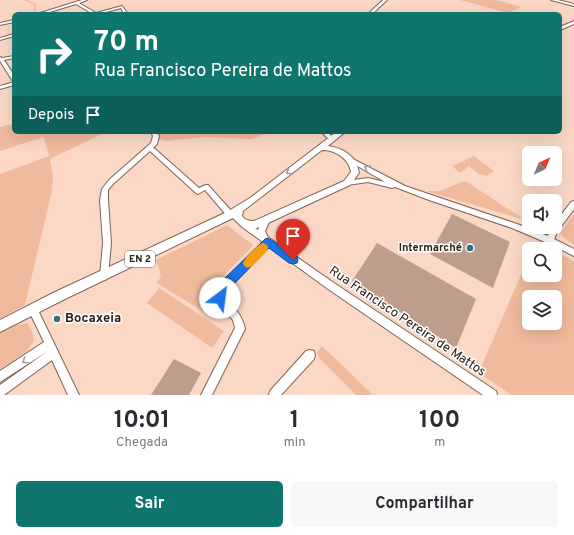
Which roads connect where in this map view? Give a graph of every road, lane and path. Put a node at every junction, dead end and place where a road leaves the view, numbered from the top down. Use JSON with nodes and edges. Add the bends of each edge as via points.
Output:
{"nodes":[{"id":1,"x":85,"y":0,"type":"edge"},
{"id":2,"x":385,"y":0,"type":"edge"},
{"id":3,"x":553,"y":0,"type":"edge"},
{"id":4,"x":565,"y":0,"type":"edge"},
{"id":5,"x":574,"y":1,"type":"edge"},
{"id":6,"x":76,"y":3,"type":"junction"},
{"id":7,"x":574,"y":5,"type":"edge"},
{"id":8,"x":46,"y":12,"type":"edge"},
{"id":9,"x":92,"y":12,"type":"edge"},
{"id":10,"x":103,"y":12,"type":"edge"},
{"id":11,"x":125,"y":12,"type":"edge"},
{"id":12,"x":372,"y":12,"type":"edge"},
{"id":13,"x":12,"y":21,"type":"edge"},
{"id":14,"x":574,"y":23,"type":"edge"},
{"id":15,"x":0,"y":24,"type":"edge"},
{"id":16,"x":562,"y":28,"type":"edge"},
{"id":17,"x":12,"y":36,"type":"edge"},
{"id":18,"x":0,"y":39,"type":"edge"},
{"id":19,"x":12,"y":56,"type":"edge"},
{"id":20,"x":1,"y":59,"type":"edge"},
{"id":21,"x":12,"y":76,"type":"edge"},
{"id":22,"x":12,"y":84,"type":"edge"},
{"id":23,"x":0,"y":88,"type":"edge"},
{"id":24,"x":155,"y":134,"type":"edge"},
{"id":25,"x":326,"y":134,"type":"edge"},
{"id":26,"x":337,"y":134,"type":"edge"},
{"id":27,"x":331,"y":139,"type":"junction"},
{"id":28,"x":320,"y":148,"type":"junction"},
{"id":29,"x":333,"y":148,"type":"junction"},
{"id":30,"x":153,"y":150,"type":"dead end"},
{"id":31,"x":349,"y":159,"type":"junction"},
{"id":32,"x":346,"y":183,"type":"junction"},
{"id":33,"x":409,"y":190,"type":"junction"},
{"id":34,"x":574,"y":204,"type":"edge"},
{"id":35,"x":230,"y":215,"type":"junction"},
{"id":36,"x":266,"y":220,"type":"junction"},
{"id":37,"x":244,"y":224,"type":"junction"},
{"id":38,"x":550,"y":240,"type":"junction"},
{"id":39,"x":267,"y":241,"type":"junction"},
{"id":40,"x":574,"y":253,"type":"edge"},
{"id":41,"x":104,"y":276,"type":"junction"},
{"id":42,"x":33,"y":309,"type":"junction"},
{"id":43,"x":0,"y":326,"type":"edge"},
{"id":44,"x":51,"y":348,"type":"junction"},
{"id":45,"x":310,"y":355,"type":"dead end"},
{"id":46,"x":0,"y":377,"type":"edge"},
{"id":47,"x":0,"y":391,"type":"edge"},
{"id":48,"x":74,"y":395,"type":"edge"},
{"id":49,"x":206,"y":395,"type":"edge"},
{"id":50,"x":274,"y":395,"type":"edge"},
{"id":51,"x":492,"y":395,"type":"edge"}],
"edges":[{"from":1,"to":6,"type":"street"},
{"from":2,"to":12,"type":"street"},
{"from":3,"to":7,"type":"main road"},
{"from":4,"to":5,"type":"main road"},
{"from":6,"to":8,"type":"street"},
{"from":6,"to":9,"type":"street"},
{"from":10,"to":11,"type":"street","via":[[122,7]]},
{"from":13,"to":15,"type":"street"},
{"from":14,"to":16,"type":"main road"},
{"from":17,"to":18,"type":"street"},
{"from":19,"to":20,"type":"street"},
{"from":20,"to":21,"type":"street"},
{"from":22,"to":23,"type":"street"},
{"from":24,"to":41,"type":"street","via":[[154,144],[105,189],[107,243]]},
{"from":25,"to":27,"type":"street"},
{"from":26,"to":27,"type":"main road","number":"EN 2"},
{"from":27,"to":28,"type":"main road","number":"EN 2"},
{"from":27,"to":29,"type":"main road","via":[[330,144]]},
{"from":28,"to":29,"type":"main road"},
{"from":28,"to":35,"type":"main road","number":"EN 2","one_way":true},
{"from":29,"to":31,"type":"main road"},
{"from":30,"to":35,"type":"street","via":[[198,191],[206,187]]},
{"from":31,"to":32,"type":"main road","via":[[354,164],[355,173]]},
{"from":33,"to":31,"type":"street","one_way":true},
{"from":32,"to":33,"type":"street","via":[[368,180]]},
{"from":32,"to":36,"type":"main road"},
{"from":33,"to":38,"type":"street"},
{"from":34,"to":38,"type":"street","via":[[554,230]]},
{"from":35,"to":37,"type":"main road"},
{"from":35,"to":37,"type":"main road","via":[[231,220]]},
{"from":35,"to":41,"type":"main road","number":"EN 2"},
{"from":36,"to":37,"type":"main road","via":[[255,225]]},
{"from":36,"to":39,"type":"street","via":[[261,231]]},
{"from":37,"to":39,"type":"street","name":"Rua Francisco Pereira de Mattos"},
{"from":38,"to":40,"type":"street"},
{"from":39,"to":49,"type":"street","via":[[220,293],[222,302],[240,323],[240,329]]},
{"from":39,"to":51,"type":"street","name":"Rua Francisco Pereira de Mattos"},
{"from":41,"to":42,"type":"main road","number":"EN 2"},
{"from":42,"to":43,"type":"main road","number":"EN 2"},
{"from":42,"to":44,"type":"street"},
{"from":44,"to":46,"type":"street","one_way":true},
{"from":44,"to":47,"type":"street"},
{"from":44,"to":48,"type":"street"},
{"from":45,"to":50,"type":"street"}]}
